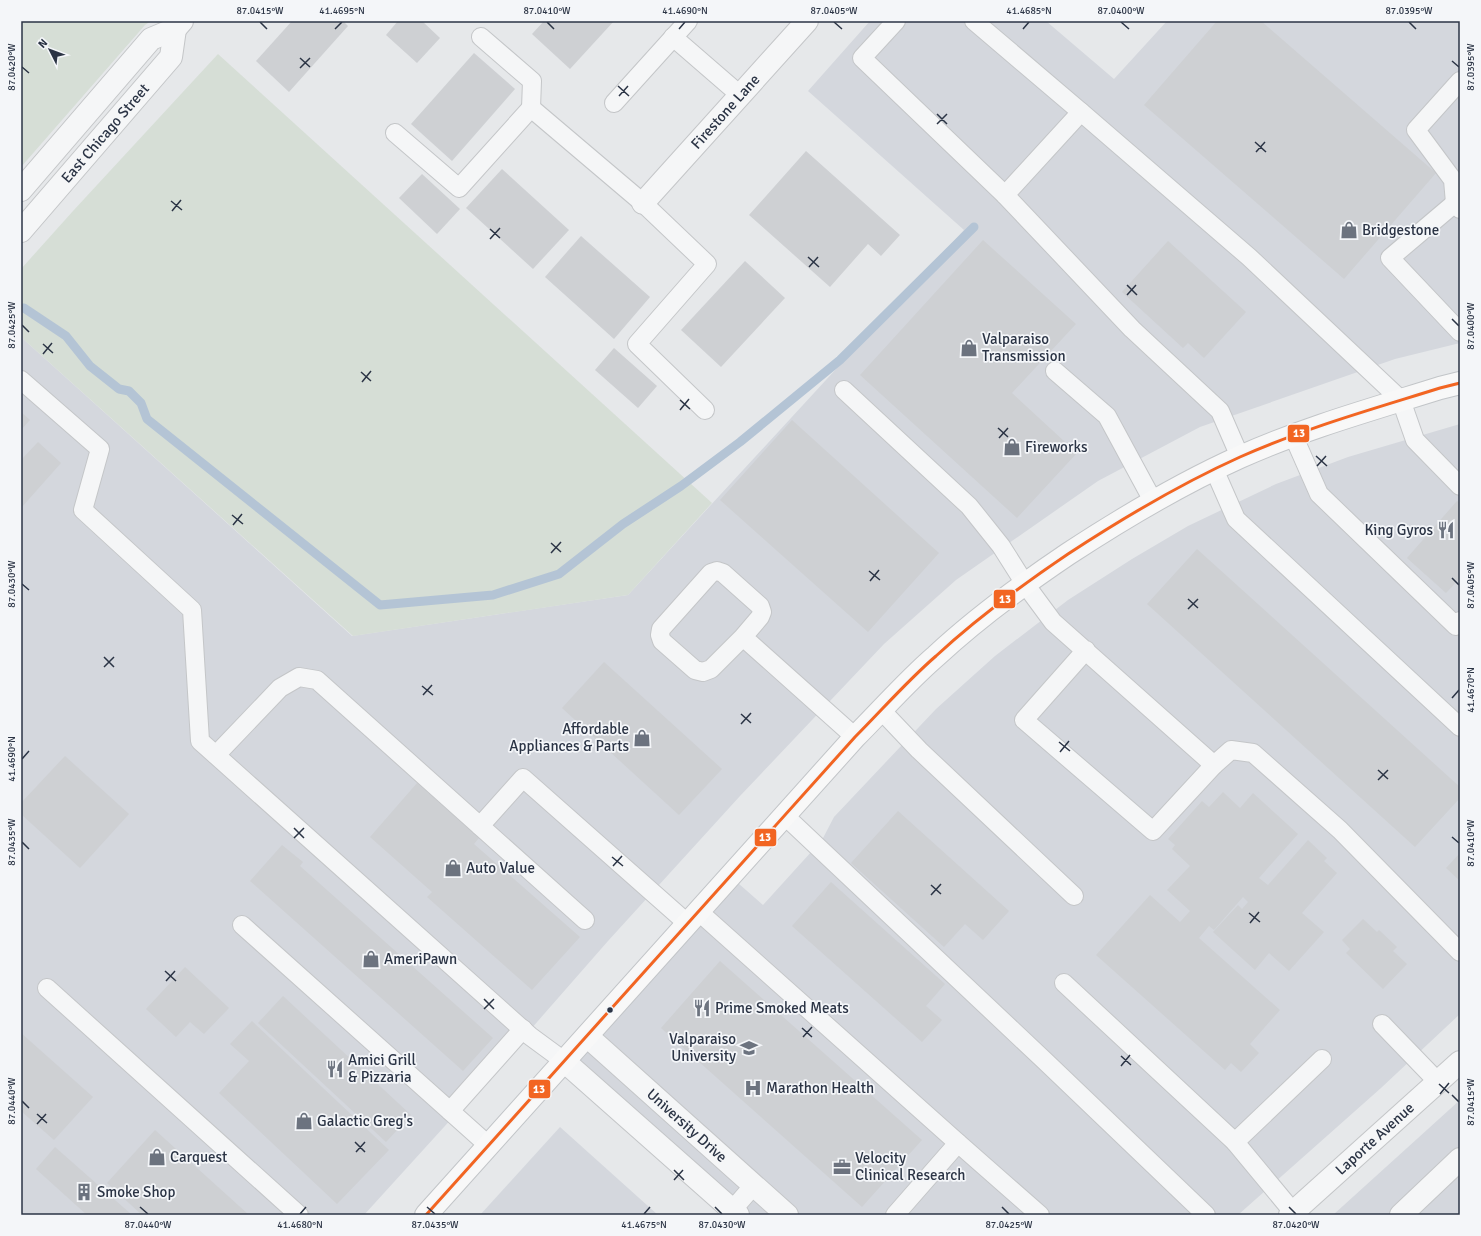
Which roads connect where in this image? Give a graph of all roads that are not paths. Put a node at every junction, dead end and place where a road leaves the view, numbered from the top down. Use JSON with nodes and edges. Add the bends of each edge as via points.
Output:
{"nodes":[{"id":1,"x":688,"y":21,"type":"edge"},
{"id":2,"x":807,"y":21,"type":"edge"},
{"id":3,"x":974,"y":21,"type":"edge"},
{"id":4,"x":891,"y":23,"type":"edge"},
{"id":5,"x":179,"y":25,"type":"edge"},
{"id":6,"x":482,"y":37,"type":"dead end"},
{"id":7,"x":673,"y":37,"type":"junction"},
{"id":8,"x":1460,"y":81,"type":"edge"},
{"id":9,"x":740,"y":95,"type":"junction"},
{"id":10,"x":614,"y":103,"type":"dead end"},
{"id":11,"x":531,"y":108,"type":"junction"},
{"id":12,"x":1081,"y":112,"type":"junction"},
{"id":13,"x":395,"y":133,"type":"dead end"},
{"id":14,"x":21,"y":190,"type":"edge"},
{"id":15,"x":1005,"y":195,"type":"junction"},
{"id":16,"x":644,"y":203,"type":"junction"},
{"id":17,"x":1457,"y":206,"type":"edge"},
{"id":18,"x":21,"y":231,"type":"edge"},
{"id":19,"x":1460,"y":332,"type":"edge"},
{"id":20,"x":1055,"y":371,"type":"dead end"},
{"id":21,"x":21,"y":380,"type":"edge"},
{"id":22,"x":1460,"y":383,"type":"edge"},
{"id":23,"x":844,"y":390,"type":"dead end"},
{"id":24,"x":1401,"y":400,"type":"junction"},
{"id":25,"x":706,"y":410,"type":"dead end"},
{"id":26,"x":1292,"y":435,"type":"junction"},
{"id":27,"x":1240,"y":457,"type":"junction"},
{"id":28,"x":1214,"y":469,"type":"junction"},
{"id":29,"x":1460,"y":486,"type":"edge"},
{"id":30,"x":1153,"y":501,"type":"junction"},
{"id":31,"x":1026,"y":584,"type":"junction"},
{"id":32,"x":1460,"y":621,"type":"edge"},
{"id":33,"x":743,"y":637,"type":"junction"},
{"id":34,"x":1086,"y":650,"type":"junction"},
{"id":35,"x":881,"y":710,"type":"junction"},
{"id":36,"x":1460,"y":727,"type":"edge"},
{"id":37,"x":855,"y":737,"type":"junction"},
{"id":38,"x":216,"y":755,"type":"junction"},
{"id":39,"x":1214,"y":765,"type":"junction"},
{"id":40,"x":784,"y":816,"type":"junction"},
{"id":41,"x":480,"y":826,"type":"junction"},
{"id":42,"x":1074,"y":896,"type":"dead end"},
{"id":43,"x":693,"y":917,"type":"junction"},
{"id":44,"x":585,"y":920,"type":"dead end"},
{"id":45,"x":242,"y":925,"type":"dead end"},
{"id":46,"x":1460,"y":952,"type":"edge"},
{"id":47,"x":1064,"y":983,"type":"dead end"},
{"id":48,"x":47,"y":988,"type":"dead end"},
{"id":49,"x":1382,"y":1024,"type":"dead end"},
{"id":50,"x":522,"y":1029,"type":"junction"},
{"id":51,"x":587,"y":1036,"type":"junction"},
{"id":52,"x":1322,"y":1059,"type":"dead end"},
{"id":53,"x":564,"y":1061,"type":"junction"},
{"id":54,"x":1460,"y":1062,"type":"edge"},
{"id":55,"x":1438,"y":1082,"type":"junction"},
{"id":56,"x":450,"y":1111,"type":"junction"},
{"id":57,"x":1235,"y":1142,"type":"junction"},
{"id":58,"x":958,"y":1143,"type":"junction"},
{"id":59,"x":488,"y":1146,"type":"junction"},
{"id":60,"x":1460,"y":1159,"type":"edge"},
{"id":61,"x":754,"y":1185,"type":"junction"},
{"id":62,"x":733,"y":1213,"type":"edge"},
{"id":63,"x":901,"y":1213,"type":"edge"},
{"id":64,"x":1291,"y":1214,"type":"edge"},
{"id":65,"x":299,"y":1215,"type":"edge"},
{"id":66,"x":426,"y":1215,"type":"edge"},
{"id":67,"x":788,"y":1215,"type":"edge"},
{"id":68,"x":1040,"y":1215,"type":"edge"},
{"id":69,"x":1206,"y":1215,"type":"edge"},
{"id":70,"x":1401,"y":1215,"type":"edge"}],
"edges":[{"from":1,"to":7,"type":"lane"},
{"from":2,"to":9,"type":"street","name":"Firestone Lane"},
{"from":3,"to":12,"type":"lane"},
{"from":4,"to":15,"type":"lane","via":[[862,58]]},
{"from":5,"to":14,"type":"street","name":"East Chicago Street","via":[[151,39]]},
{"from":5,"to":18,"type":"street","name":"East Chicago Street","via":[[171,57]]},
{"from":6,"to":11,"type":"lane","via":[[532,81]]},
{"from":7,"to":9,"type":"lane"},
{"from":7,"to":10,"type":"lane"},
{"from":8,"to":17,"type":"lane","via":[[1416,130],[1453,180]]},
{"from":9,"to":16,"type":"street","name":"Firestone Lane"},
{"from":11,"to":13,"type":"lane","via":[[459,188]]},
{"from":11,"to":16,"type":"lane"},
{"from":12,"to":15,"type":"lane"},
{"from":12,"to":24,"type":"lane","via":[[1249,257]]},
{"from":15,"to":27,"type":"lane","via":[[1132,330],[1220,411]]},
{"from":16,"to":25,"type":"lane","via":[[707,264],[636,344]]},
{"from":17,"to":19,"type":"lane","via":[[1390,258]]},
{"from":20,"to":30,"type":"lane","via":[[1107,416]]},
{"from":21,"to":38,"type":"lane","via":[[100,449],[83,510],[192,610],[200,741]]},
{"from":22,"to":24,"type":"main road"},
{"from":23,"to":31,"type":"lane","via":[[969,506],[1001,546]]},
{"from":24,"to":26,"type":"main road"},
{"from":24,"to":29,"type":"lane","via":[[1415,440]]},
{"from":26,"to":27,"type":"main road"},
{"from":26,"to":32,"type":"lane","via":[[1319,494],[1456,626]]},
{"from":27,"to":28,"type":"main road"},
{"from":28,"to":30,"type":"main road"},
{"from":28,"to":36,"type":"lane","via":[[1236,519]]},
{"from":30,"to":31,"type":"main road","via":[[1120,520]]},
{"from":31,"to":34,"type":"lane","via":[[1053,622]]},
{"from":31,"to":35,"type":"main road","via":[[936,656]]},
{"from":33,"to":33,"type":"lane","via":[[711,669],[703,672],[695,670],[662,641],[660,635],[661,629],[711,573],[717,571],[723,573],[760,606],[760,617]]},
{"from":33,"to":37,"type":"lane"},
{"from":34,"to":39,"type":"lane"},
{"from":34,"to":39,"type":"lane","via":[[1024,720],[1153,832]]},
{"from":35,"to":37,"type":"main road"},
{"from":35,"to":42,"type":"lane","via":[[919,750]]},
{"from":37,"to":40,"type":"main road"},
{"from":38,"to":41,"type":"lane","via":[[280,688],[299,677],[317,680]]},
{"from":38,"to":50,"type":"lane"},
{"from":39,"to":46,"type":"lane","via":[[1231,750],[1253,753],[1340,830]]},
{"from":40,"to":43,"type":"main road"},
{"from":40,"to":69,"type":"lane"},
{"from":41,"to":43,"type":"lane","via":[[524,778]]},
{"from":41,"to":44,"type":"lane"},
{"from":43,"to":51,"type":"main road"},
{"from":43,"to":58,"type":"lane"},
{"from":45,"to":56,"type":"lane"},
{"from":47,"to":57,"type":"lane"},
{"from":48,"to":65,"type":"lane"},
{"from":49,"to":55,"type":"lane"},
{"from":50,"to":53,"type":"lane"},
{"from":50,"to":56,"type":"lane"},
{"from":51,"to":53,"type":"main road"},
{"from":51,"to":61,"type":"street","name":"University Drive"},
{"from":52,"to":57,"type":"lane"},
{"from":53,"to":59,"type":"main road"},
{"from":53,"to":62,"type":"street"},
{"from":54,"to":55,"type":"street","name":"Laporte Avenue"},
{"from":55,"to":64,"type":"street","name":"Laporte Avenue"},
{"from":56,"to":59,"type":"lane"},
{"from":57,"to":64,"type":"lane"},
{"from":58,"to":63,"type":"lane"},
{"from":58,"to":68,"type":"lane"},
{"from":59,"to":66,"type":"main road"},
{"from":60,"to":70,"type":"street"},
{"from":61,"to":62,"type":"lane"},
{"from":61,"to":67,"type":"street","name":"University Drive"}]}
